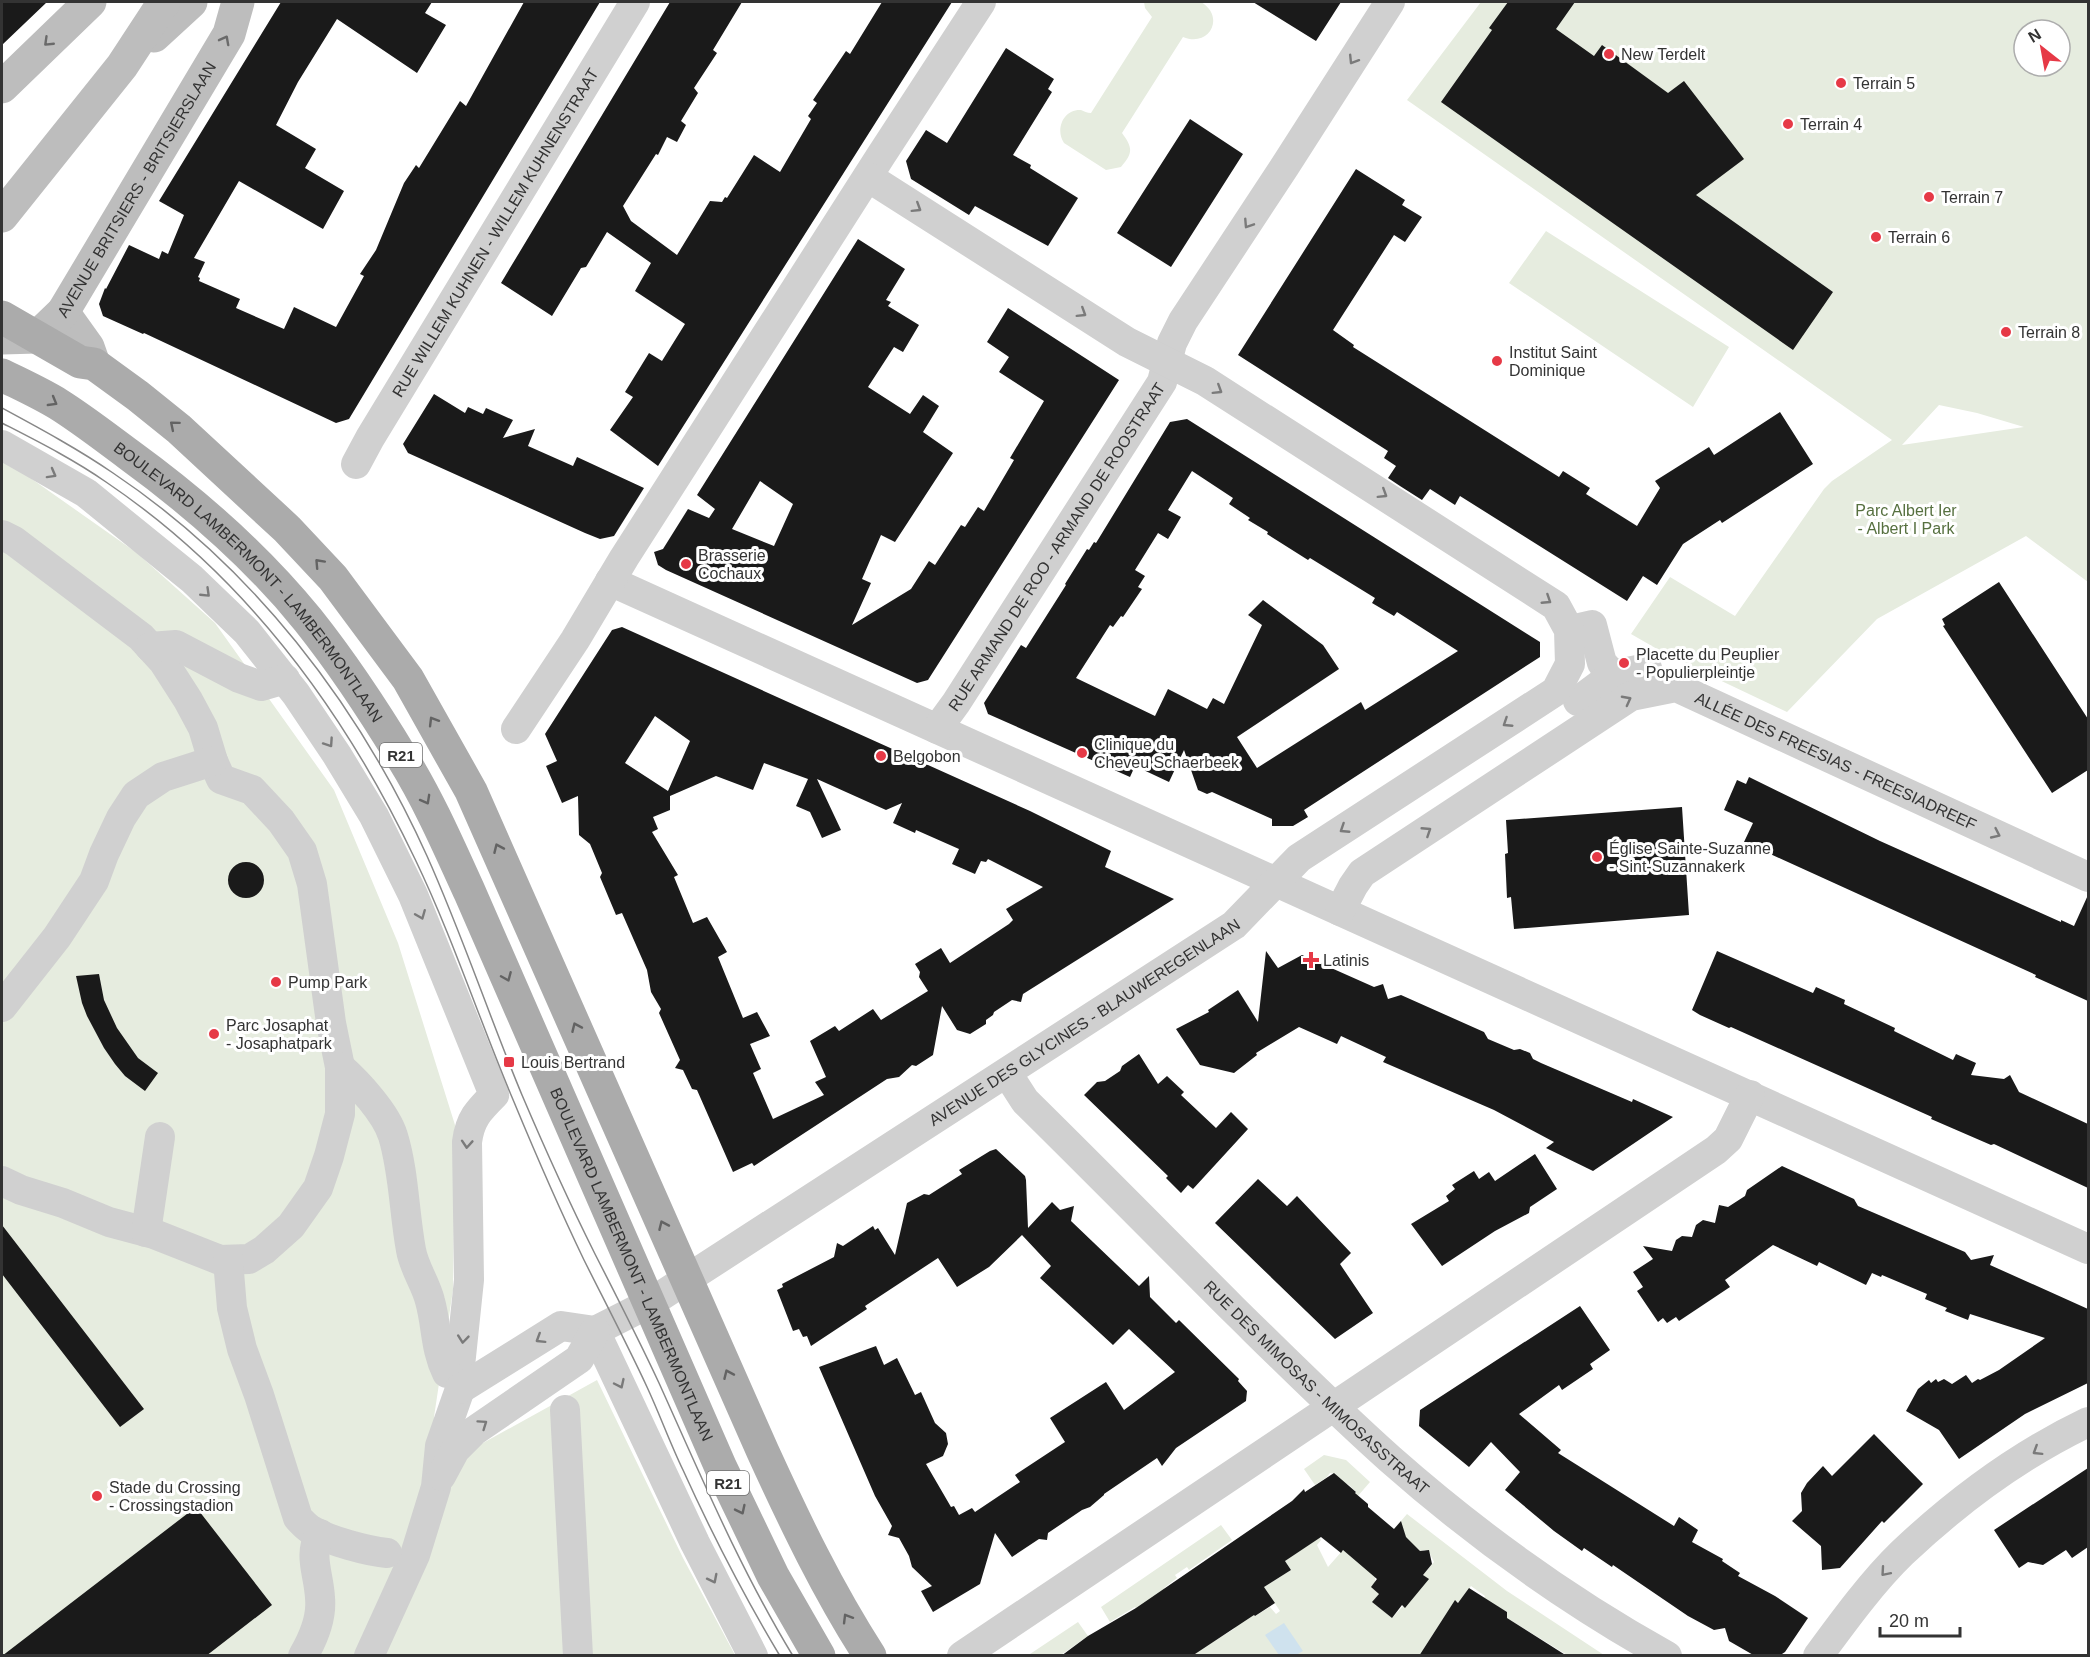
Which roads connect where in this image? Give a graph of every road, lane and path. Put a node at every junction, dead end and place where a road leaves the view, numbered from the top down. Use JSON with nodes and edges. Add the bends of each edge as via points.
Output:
{"nodes":[{"id":1,"x":90,"y":2,"type":"edge"},
{"id":2,"x":164,"y":2,"type":"edge"},
{"id":3,"x":190,"y":2,"type":"edge"},
{"id":4,"x":238,"y":2,"type":"edge"},
{"id":5,"x":635,"y":2,"type":"edge"},
{"id":6,"x":981,"y":2,"type":"edge"},
{"id":7,"x":1390,"y":2,"type":"edge"},
{"id":8,"x":122,"y":66,"type":"junction"},
{"id":9,"x":2,"y":87,"type":"edge"},
{"id":10,"x":868,"y":177,"type":"junction"},
{"id":11,"x":2,"y":216,"type":"edge"},
{"id":12,"x":63,"y":312,"type":"junction"},
{"id":13,"x":2,"y":317,"type":"edge"},
{"id":14,"x":38,"y":337,"type":"junction"},
{"id":15,"x":2,"y":338,"type":"edge"},
{"id":16,"x":1167,"y":361,"type":"junction"},
{"id":17,"x":94,"y":364,"type":"junction"},
{"id":18,"x":2,"y":375,"type":"edge"},
{"id":19,"x":2,"y":445,"type":"edge"},
{"id":20,"x":356,"y":464,"type":"dead end"},
{"id":21,"x":2,"y":536,"type":"edge"},
{"id":22,"x":610,"y":582,"type":"junction"},
{"id":23,"x":1598,"y":633,"type":"dead end"},
{"id":24,"x":150,"y":647,"type":"junction"},
{"id":25,"x":1613,"y":675,"type":"junction"},
{"id":26,"x":1648,"y":678,"type":"dead end"},
{"id":27,"x":285,"y":679,"type":"junction"},
{"id":28,"x":1572,"y":706,"type":"junction"},
{"id":29,"x":516,"y":729,"type":"dead end"},
{"id":30,"x":937,"y":729,"type":"junction"},
{"id":31,"x":213,"y":761,"type":"junction"},
{"id":32,"x":2088,"y":877,"type":"edge"},
{"id":33,"x":1276,"y":883,"type":"junction"},
{"id":34,"x":1340,"y":911,"type":"junction"},
{"id":35,"x":2,"y":1007,"type":"edge"},
{"id":36,"x":340,"y":1067,"type":"junction"},
{"id":37,"x":1007,"y":1073,"type":"junction"},
{"id":38,"x":1750,"y":1095,"type":"junction"},
{"id":39,"x":160,"y":1137,"type":"dead end"},
{"id":40,"x":2,"y":1180,"type":"edge"},
{"id":41,"x":146,"y":1232,"type":"junction"},
{"id":42,"x":2088,"y":1249,"type":"edge"},
{"id":43,"x":228,"y":1260,"type":"junction"},
{"id":44,"x":686,"y":1278,"type":"junction"},
{"id":45,"x":650,"y":1303,"type":"junction"},
{"id":46,"x":595,"y":1331,"type":"junction"},
{"id":47,"x":454,"y":1381,"type":"junction"},
{"id":48,"x":1334,"y":1406,"type":"junction"},
{"id":49,"x":565,"y":1410,"type":"dead end"},
{"id":50,"x":2088,"y":1422,"type":"edge"},
{"id":51,"x":436,"y":1487,"type":"junction"},
{"id":52,"x":320,"y":1534,"type":"junction"},
{"id":53,"x":387,"y":1553,"type":"dead end"},
{"id":54,"x":303,"y":1656,"type":"edge"},
{"id":55,"x":369,"y":1656,"type":"edge"},
{"id":56,"x":578,"y":1656,"type":"edge"},
{"id":57,"x":753,"y":1656,"type":"edge"},
{"id":58,"x":819,"y":1656,"type":"edge"},
{"id":59,"x":870,"y":1656,"type":"edge"},
{"id":60,"x":962,"y":1656,"type":"edge"},
{"id":61,"x":1667,"y":1656,"type":"edge"},
{"id":62,"x":1818,"y":1656,"type":"edge"}],
"edges":[{"from":1,"to":9,"type":"street","one_way":true},
{"from":2,"to":8,"type":"street"},
{"from":3,"to":8,"type":"street"},
{"from":12,"to":4,"type":"street","name":"AVENUE BRITSIERS - BRITSIERSLAAN","one_way":true,"via":[[229,34]]},
{"from":5,"to":20,"type":"street","name":"RUE WILLEM KUHNEN - WILLEM KUHNENSTRAAT"},
{"from":6,"to":10,"type":"street"},
{"from":7,"to":16,"type":"street","name":"RUE ARMAND DE ROO - ARMAND DE ROOSTRAAT","one_way":true,"via":[[1183,321]]},
{"from":8,"to":11,"type":"street"},
{"from":10,"to":16,"type":"street","one_way":true,"via":[[1127,342]]},
{"from":10,"to":22,"type":"street"},
{"from":12,"to":14,"type":"street","name":"AVENUE BRITSIERS - BRITSIERSLAAN"},
{"from":12,"to":17,"type":"street","via":[[88,347]]},
{"from":13,"to":14,"type":"main road","number":"R21"},
{"from":14,"to":15,"type":"street"},
{"from":14,"to":17,"type":"main road","number":"R21","via":[[80,362]]},
{"from":16,"to":28,"type":"street","one_way":true,"via":[[1205,381],[1556,606],[1569,630]]},
{"from":16,"to":30,"type":"street","name":"RUE ARMAND DE ROO - ARMAND DE ROOSTRAAT","via":[[1162,382]]},
{"from":44,"to":17,"type":"main road","number":"R21","one_way":true,"via":[[471,790],[408,679],[333,578],[287,529],[179,429]]},
{"from":18,"to":45,"type":"main road","name":"BOULEVARD LAMBERMONT - LAMBERMONTLAAN","number":"R21","one_way":true,"via":[[66,409],[203,512],[270,578],[337,658],[404,760],[431,810]]},
{"from":19,"to":27,"type":"street","name":"BOULEVARD LAMBERMONT - LAMBERMONTLAAN","one_way":true,"via":[[86,493],[136,532],[247,632]]},
{"from":21,"to":24,"type":"street","via":[[14,541]]},
{"from":22,"to":29,"type":"street"},
{"from":22,"to":30,"type":"street"},
{"from":23,"to":25,"type":"street","via":[[1602,663]]},
{"from":24,"to":27,"type":"street","via":[[176,645],[261,686]]},
{"from":24,"to":31,"type":"street","via":[[188,700],[203,728]]},
{"from":25,"to":26,"type":"street","via":[[1647,668]]},
{"from":25,"to":28,"type":"street"},
{"from":27,"to":47,"type":"street","name":"BOULEVARD LAMBERMONT - LAMBERMONTLAAN","one_way":true,"via":[[374,816],[413,895],[494,1095],[469,1126],[469,1280],[460,1366]]},
{"from":28,"to":32,"type":"street","name":"ALLÉE DES FREESIAS - FREESIADREEF","one_way":true,"via":[[1676,687]]},
{"from":28,"to":33,"type":"street","name":"AVENUE DES GLYCINES - BLAUWEREGENLAAN","one_way":true,"via":[[1299,858]]},
{"from":34,"to":28,"type":"street","one_way":true,"via":[[1362,873],[1460,810]]},
{"from":30,"to":33,"type":"street"},
{"from":31,"to":35,"type":"street","via":[[163,777],[136,795],[70,925]]},
{"from":31,"to":36,"type":"street","via":[[221,779],[252,790],[302,851],[312,884]]},
{"from":33,"to":34,"type":"street"},
{"from":33,"to":37,"type":"street","name":"AVENUE DES GLYCINES - BLAUWEREGENLAAN","via":[[1234,925]]},
{"from":34,"to":38,"type":"street"},
{"from":36,"to":43,"type":"street","via":[[340,1114],[318,1188],[305,1210],[264,1250],[249,1259]]},
{"from":36,"to":47,"type":"street","via":[[369,1097],[393,1134],[411,1252],[430,1300],[439,1357]]},
{"from":37,"to":44,"type":"street","name":"AVENUE DES GLYCINES - BLAUWEREGENLAAN"},
{"from":37,"to":48,"type":"street","name":"RUE DES MIMOSAS - MIMOSASSTRAAT","via":[[1025,1101]]},
{"from":38,"to":42,"type":"street"},
{"from":38,"to":48,"type":"street","via":[[1728,1138],[1716,1150]]},
{"from":39,"to":41,"type":"street"},
{"from":40,"to":41,"type":"street","via":[[109,1222]]},
{"from":41,"to":43,"type":"street"},
{"from":43,"to":52,"type":"street","via":[[232,1308],[242,1349],[292,1504],[298,1518]]},
{"from":44,"to":45,"type":"street","name":"AVENUE DES GLYCINES - BLAUWEREGENLAAN"},
{"from":59,"to":44,"type":"main road","number":"R21","one_way":true,"via":[[805,1543]]},
{"from":45,"to":46,"type":"street","name":"AVENUE DES GLYCINES - BLAUWEREGENLAAN"},
{"from":45,"to":58,"type":"main road","name":"BOULEVARD LAMBERMONT - LAMBERMONTLAAN","number":"R21","one_way":true,"via":[[721,1468],[773,1576]]},
{"from":46,"to":47,"type":"street","one_way":true,"via":[[561,1326]]},
{"from":51,"to":46,"type":"street","one_way":true,"via":[[455,1450],[474,1431],[579,1359]]},
{"from":46,"to":57,"type":"street","one_way":true},
{"from":47,"to":51,"type":"street"},
{"from":48,"to":60,"type":"street"},
{"from":48,"to":61,"type":"street","name":"RUE DES MIMOSAS - MIMOSASSTRAAT","via":[[1466,1522],[1537,1575]]},
{"from":49,"to":56,"type":"street"},
{"from":50,"to":62,"type":"street","one_way":true,"via":[[2011,1467],[1955,1507],[1900,1554]]},
{"from":51,"to":55,"type":"street","via":[[414,1556]]},
{"from":52,"to":53,"type":"street"},
{"from":52,"to":54,"type":"street","via":[[313,1556],[321,1601],[318,1624]]}]}
